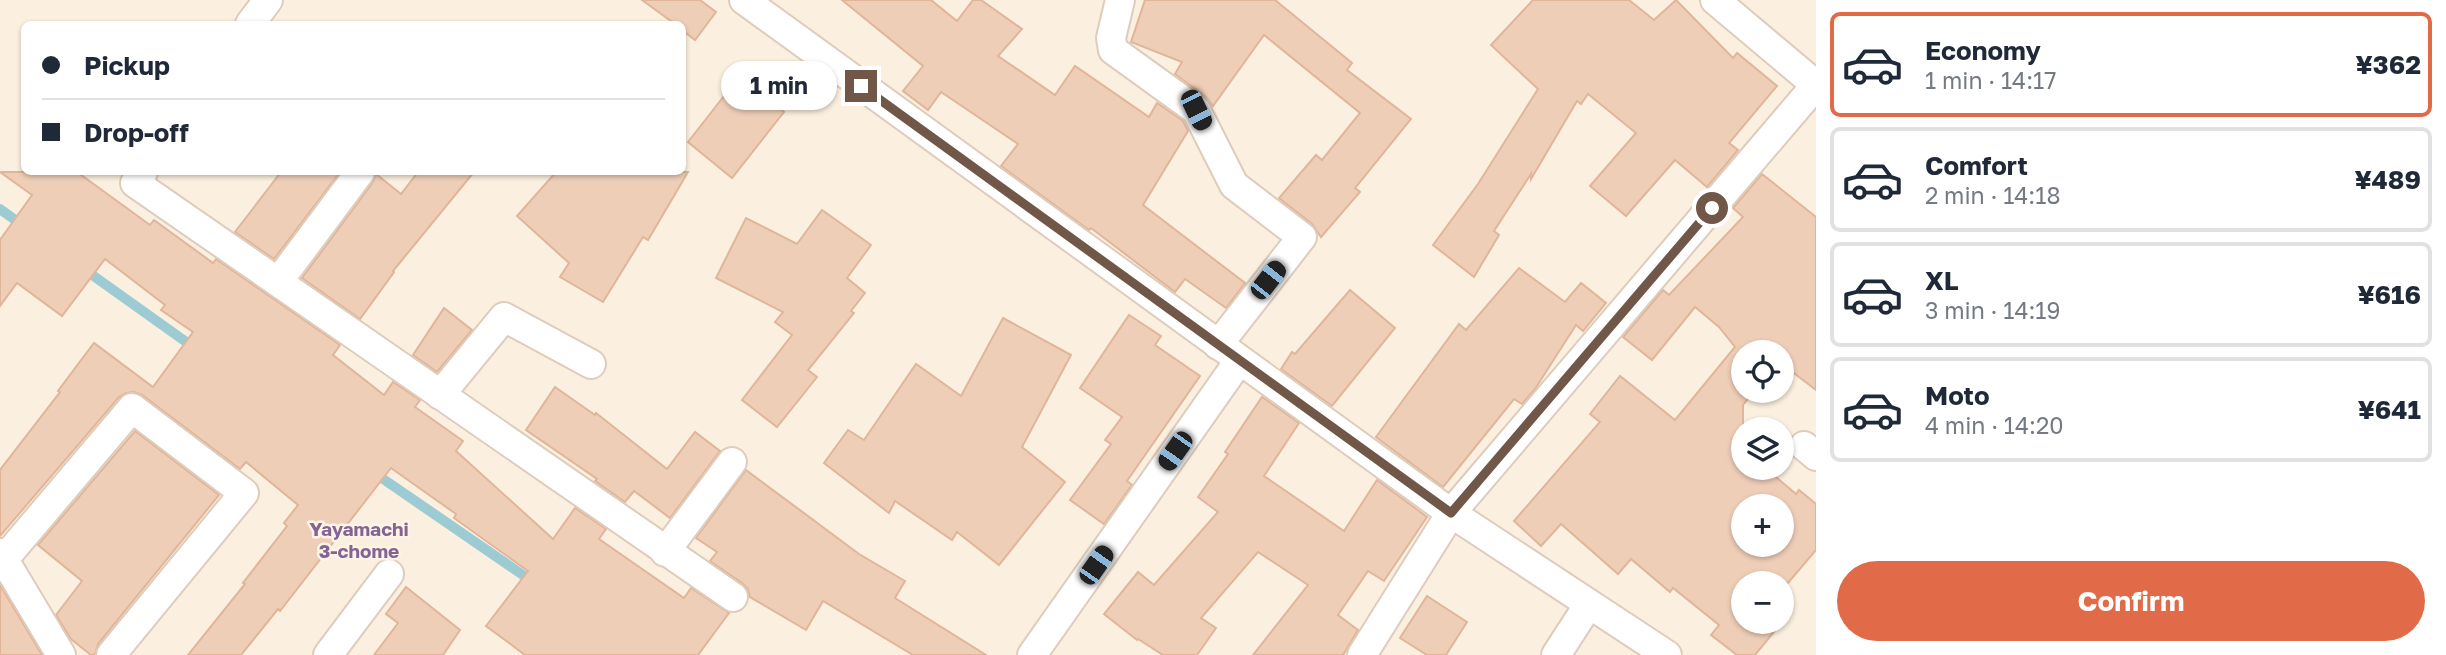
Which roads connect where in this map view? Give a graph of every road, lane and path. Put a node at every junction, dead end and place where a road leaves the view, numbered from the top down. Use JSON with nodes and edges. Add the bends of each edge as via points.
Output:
{"nodes":[{"id":1,"x":268,"y":0,"type":"edge"},
{"id":2,"x":744,"y":0,"type":"edge"},
{"id":3,"x":1120,"y":0,"type":"edge"},
{"id":4,"x":1715,"y":0,"type":"edge"},
{"id":5,"x":252,"y":21,"type":"edge"},
{"id":6,"x":132,"y":175,"type":"edge"},
{"id":7,"x":358,"y":175,"type":"edge"},
{"id":8,"x":278,"y":282,"type":"junction"},
{"id":9,"x":1228,"y":353,"type":"junction"},
{"id":10,"x":592,"y":364,"type":"dead end"},
{"id":11,"x":440,"y":395,"type":"junction"},
{"id":12,"x":732,"y":462,"type":"dead end"},
{"id":13,"x":1451,"y":513,"type":"junction"},
{"id":14,"x":665,"y":552,"type":"junction"},
{"id":15,"x":2,"y":555,"type":"edge"},
{"id":16,"x":389,"y":574,"type":"dead end"},
{"id":17,"x":733,"y":597,"type":"dead end"},
{"id":18,"x":1589,"y":604,"type":"junction"},
{"id":19,"x":61,"y":655,"type":"edge"},
{"id":20,"x":111,"y":655,"type":"edge"},
{"id":21,"x":328,"y":655,"type":"edge"},
{"id":22,"x":1032,"y":655,"type":"edge"},
{"id":23,"x":1362,"y":655,"type":"edge"},
{"id":24,"x":1556,"y":655,"type":"edge"},
{"id":25,"x":1667,"y":655,"type":"edge"}],
"edges":[{"from":1,"to":5,"type":"street"},
{"from":2,"to":9,"type":"street"},
{"from":3,"to":9,"type":"street","via":[[1111,37],[1113,50],[1196,110],[1234,185],[1303,237]]},
{"from":4,"to":13,"type":"street","via":[[1816,85]]},
{"from":6,"to":8,"type":"street"},
{"from":7,"to":8,"type":"street"},
{"from":8,"to":11,"type":"street"},
{"from":9,"to":13,"type":"street"},
{"from":9,"to":22,"type":"street"},
{"from":10,"to":11,"type":"street","via":[[503,317]]},
{"from":11,"to":14,"type":"street"},
{"from":12,"to":14,"type":"street"},
{"from":13,"to":18,"type":"street"},
{"from":13,"to":23,"type":"street"},
{"from":14,"to":17,"type":"street"},
{"from":15,"to":19,"type":"street"},
{"from":15,"to":20,"type":"street","via":[[132,408],[244,493]]},
{"from":16,"to":21,"type":"street"},
{"from":18,"to":24,"type":"street"},
{"from":18,"to":25,"type":"street"}]}
